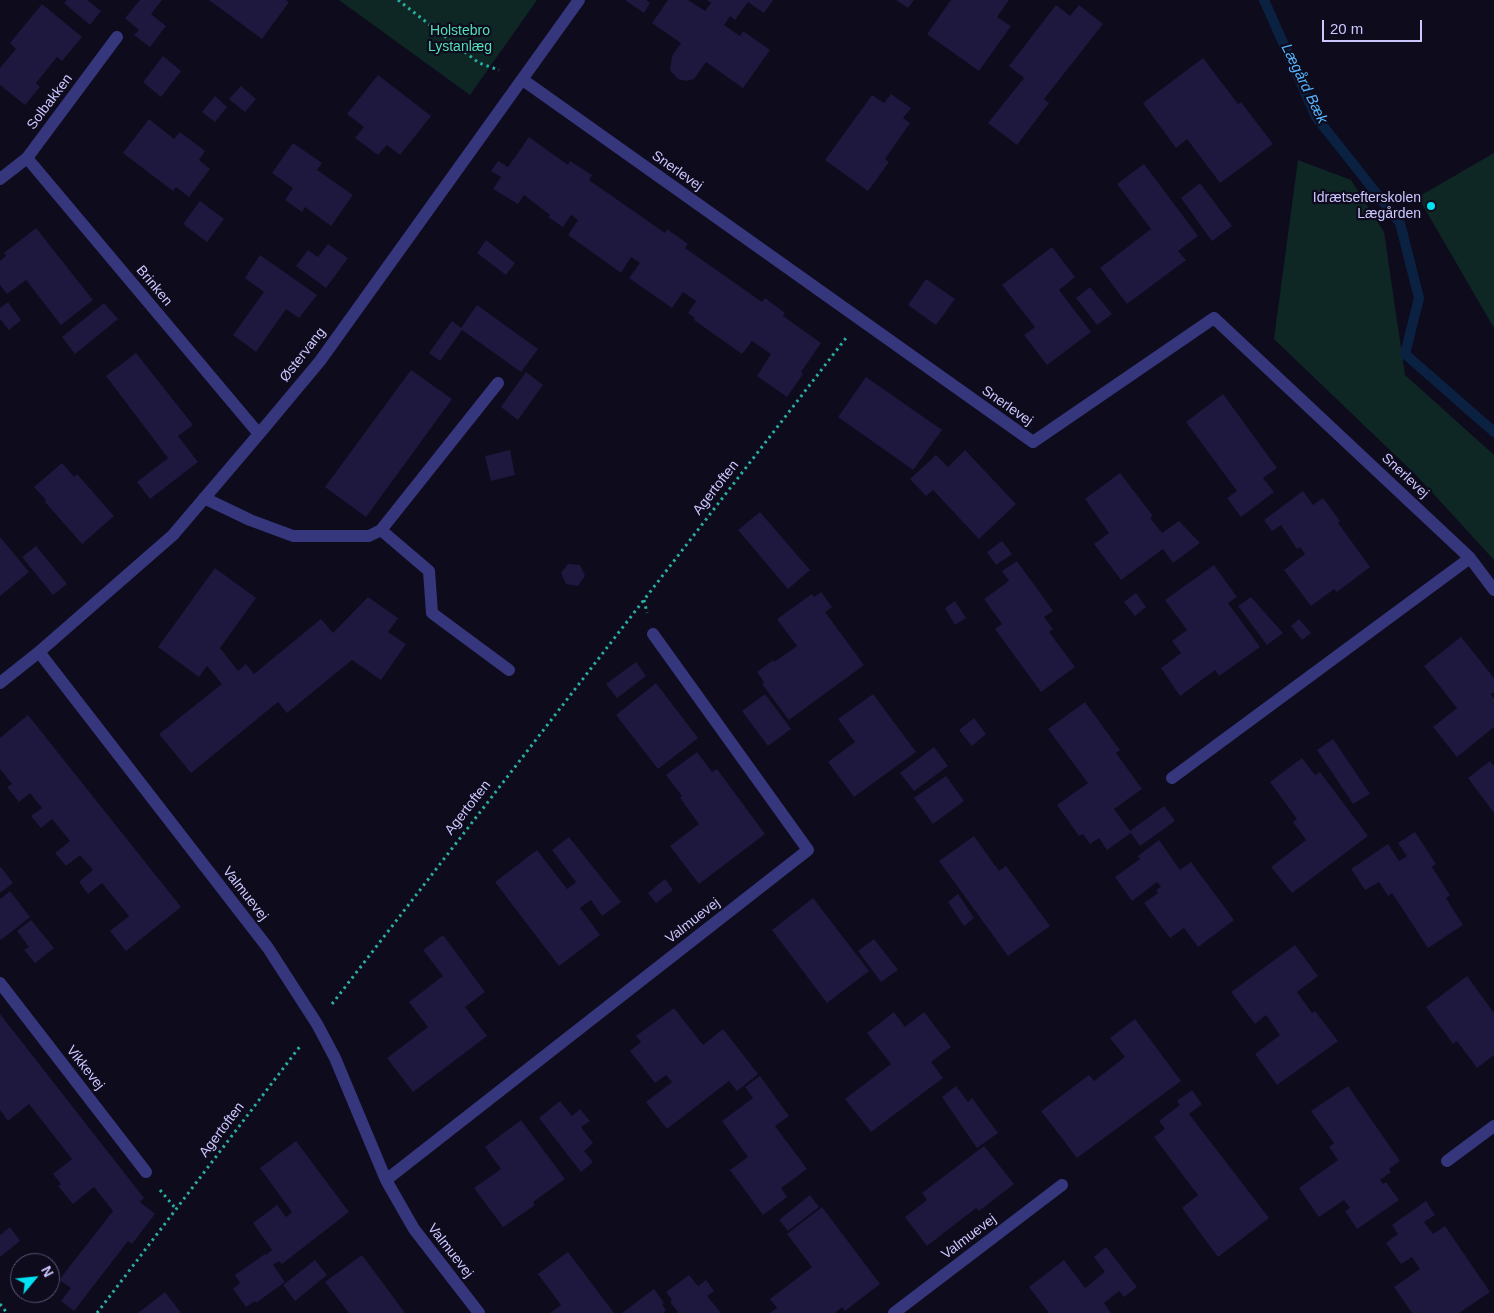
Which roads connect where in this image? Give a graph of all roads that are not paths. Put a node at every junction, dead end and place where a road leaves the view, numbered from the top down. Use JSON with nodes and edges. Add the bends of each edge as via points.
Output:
{"nodes":[{"id":1,"x":579,"y":0,"type":"edge"},
{"id":2,"x":117,"y":37,"type":"dead end"},
{"id":3,"x":523,"y":80,"type":"junction"},
{"id":4,"x":27,"y":158,"type":"junction"},
{"id":5,"x":0,"y":179,"type":"edge"},
{"id":6,"x":498,"y":383,"type":"dead end"},
{"id":7,"x":259,"y":434,"type":"junction"},
{"id":8,"x":204,"y":498,"type":"junction"},
{"id":9,"x":381,"y":530,"type":"junction"},
{"id":10,"x":1470,"y":558,"type":"junction"},
{"id":11,"x":1494,"y":590,"type":"edge"},
{"id":12,"x":653,"y":634,"type":"dead end"},
{"id":13,"x":39,"y":652,"type":"junction"},
{"id":14,"x":509,"y":670,"type":"dead end"},
{"id":15,"x":0,"y":683,"type":"edge"},
{"id":16,"x":1172,"y":778,"type":"dead end"},
{"id":17,"x":0,"y":983,"type":"edge"},
{"id":18,"x":1494,"y":1126,"type":"edge"},
{"id":19,"x":1447,"y":1161,"type":"dead end"},
{"id":20,"x":146,"y":1172,"type":"dead end"},
{"id":21,"x":386,"y":1180,"type":"junction"},
{"id":22,"x":1062,"y":1185,"type":"dead end"},
{"id":23,"x":479,"y":1313,"type":"edge"},
{"id":24,"x":894,"y":1313,"type":"edge"}],
"edges":[{"from":1,"to":3,"type":"street","name":"Østervang"},
{"from":2,"to":4,"type":"street","name":"Solbakken"},
{"from":3,"to":7,"type":"street","name":"Østervang","via":[[320,361]]},
{"from":3,"to":10,"type":"street","name":"Snerlevej","via":[[1032,442],[1214,318]]},
{"from":4,"to":5,"type":"street","name":"Solbakken"},
{"from":4,"to":7,"type":"street","name":"Brinken"},
{"from":6,"to":9,"type":"street"},
{"from":7,"to":8,"type":"street","name":"Østervang"},
{"from":8,"to":9,"type":"street","via":[[293,536],[369,536]]},
{"from":8,"to":13,"type":"street","name":"Østervang","via":[[172,535]]},
{"from":9,"to":14,"type":"street","via":[[429,572],[432,613]]},
{"from":10,"to":11,"type":"street","name":"Snerlevej"},
{"from":10,"to":16,"type":"street"},
{"from":12,"to":21,"type":"street","name":"Valmuevej","via":[[808,850]]},
{"from":13,"to":15,"type":"street","name":"Østervang"},
{"from":13,"to":21,"type":"street","name":"Valmuevej","via":[[268,948],[335,1058]]},
{"from":17,"to":20,"type":"street","name":"Vikkevej"},
{"from":18,"to":19,"type":"street"},
{"from":21,"to":23,"type":"street","name":"Valmuevej","via":[[414,1229]]},
{"from":22,"to":24,"type":"street","name":"Valmuevej"}]}
